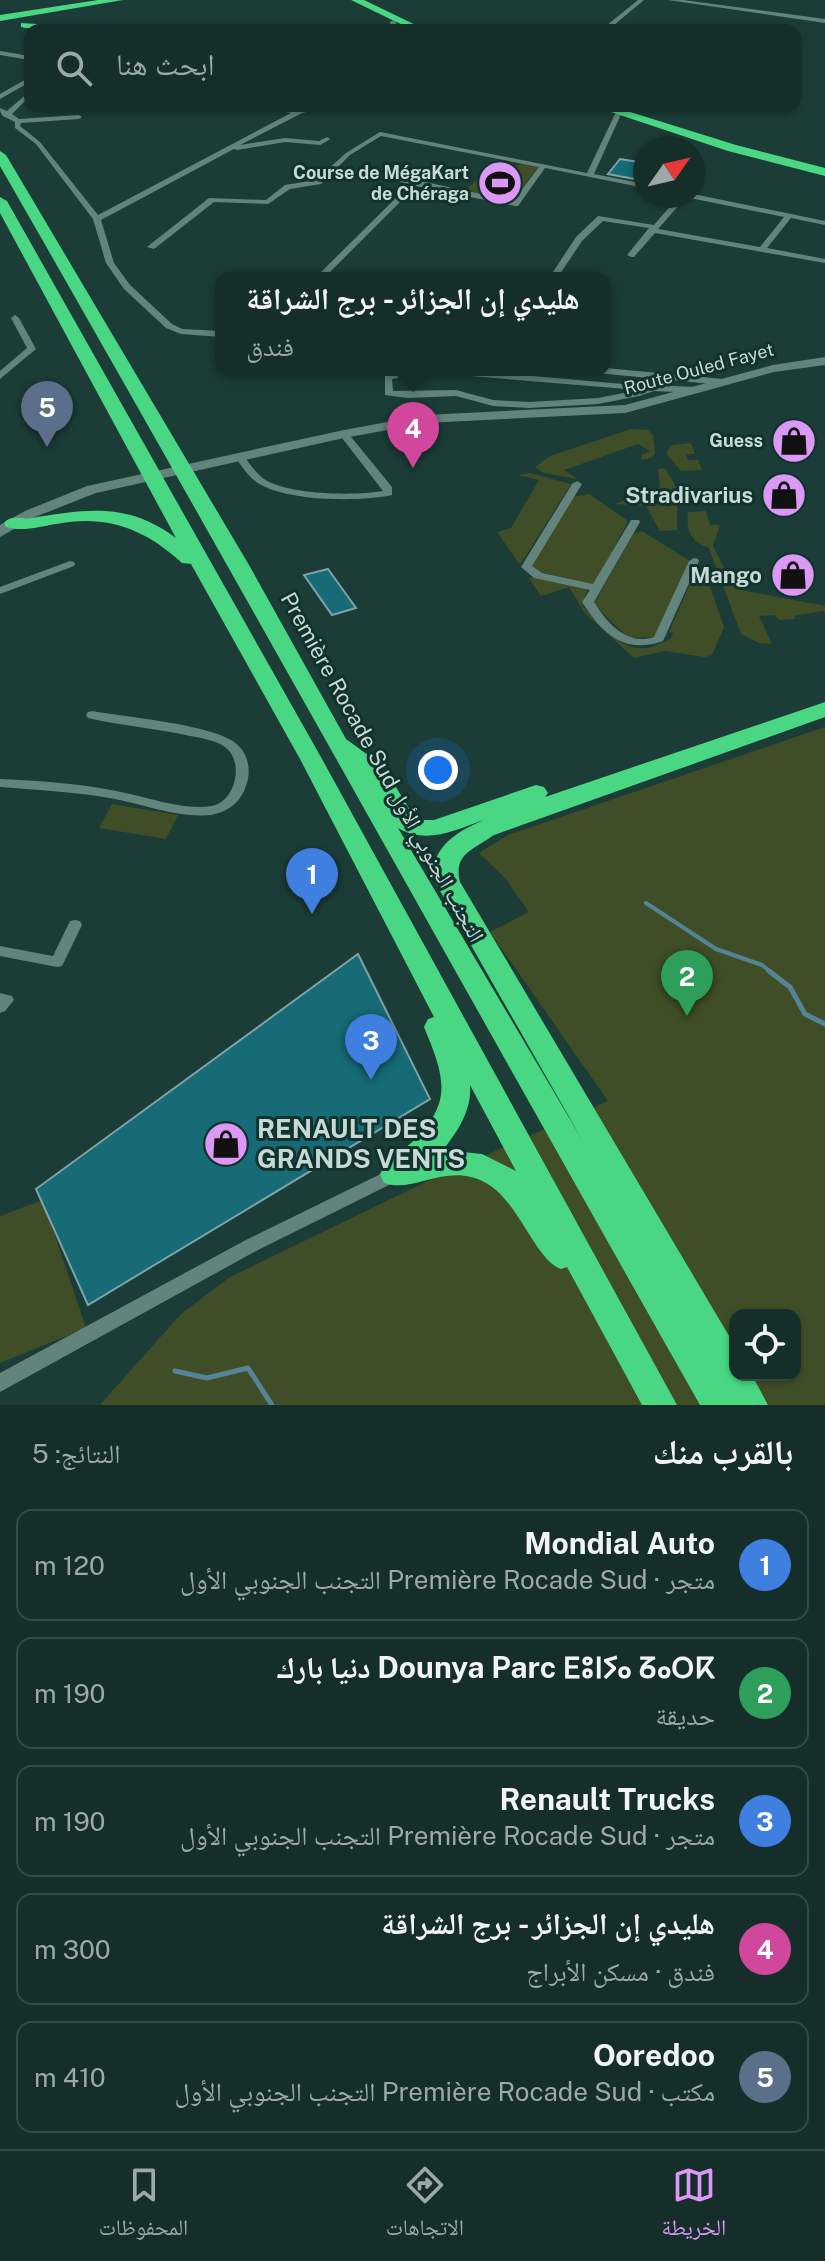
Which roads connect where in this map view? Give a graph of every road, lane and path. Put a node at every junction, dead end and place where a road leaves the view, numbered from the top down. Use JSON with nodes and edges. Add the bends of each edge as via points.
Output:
{"nodes":[{"id":1,"x":83,"y":0,"type":"edge"},
{"id":2,"x":101,"y":0,"type":"edge"},
{"id":3,"x":118,"y":0,"type":"edge"},
{"id":4,"x":345,"y":0,"type":"edge"},
{"id":5,"x":641,"y":0,"type":"edge"},
{"id":6,"x":671,"y":0,"type":"edge"},
{"id":7,"x":34,"y":1,"type":"edge"},
{"id":8,"x":358,"y":3,"type":"edge"},
{"id":9,"x":2,"y":17,"type":"edge"},
{"id":10,"x":825,"y":21,"type":"edge"},
{"id":11,"x":39,"y":24,"type":"edge"},
{"id":12,"x":387,"y":24,"type":"edge"},
{"id":13,"x":407,"y":24,"type":"edge"},
{"id":14,"x":611,"y":24,"type":"edge"},
{"id":15,"x":0,"y":54,"type":"edge"},
{"id":16,"x":24,"y":57,"type":"edge"},
{"id":17,"x":24,"y":83,"type":"edge"},
{"id":18,"x":0,"y":98,"type":"edge"},
{"id":19,"x":23,"y":100,"type":"joint"},
{"id":20,"x":296,"y":112,"type":"edge"},
{"id":21,"x":308,"y":112,"type":"edge"},
{"id":22,"x":614,"y":112,"type":"edge"},
{"id":23,"x":624,"y":112,"type":"edge"},
{"id":24,"x":3,"y":113,"type":"edge"},
{"id":25,"x":79,"y":117,"type":"dead end"},
{"id":26,"x":18,"y":121,"type":"junction"},
{"id":27,"x":327,"y":139,"type":"dead end"},
{"id":28,"x":232,"y":148,"type":"junction"},
{"id":29,"x":0,"y":155,"type":"edge"},
{"id":30,"x":543,"y":166,"type":"junction"},
{"id":31,"x":346,"y":169,"type":"dead end"},
{"id":32,"x":825,"y":171,"type":"edge"},
{"id":33,"x":590,"y":174,"type":"junction"},
{"id":34,"x":416,"y":182,"type":"junction"},
{"id":35,"x":633,"y":183,"type":"edge"},
{"id":36,"x":705,"y":198,"type":"edge"},
{"id":37,"x":0,"y":201,"type":"edge"},
{"id":38,"x":672,"y":208,"type":"edge"},
{"id":39,"x":789,"y":216,"type":"junction"},
{"id":40,"x":97,"y":219,"type":"junction"},
{"id":41,"x":825,"y":223,"type":"edge"},
{"id":42,"x":654,"y":227,"type":"junction"},
{"id":43,"x":151,"y":247,"type":"dead end"},
{"id":44,"x":764,"y":247,"type":"junction"},
{"id":45,"x":631,"y":255,"type":"dead end"},
{"id":46,"x":825,"y":258,"type":"edge"},
{"id":47,"x":325,"y":272,"type":"edge"},
{"id":48,"x":557,"y":272,"type":"edge"},
{"id":49,"x":15,"y":318,"type":"dead end"},
{"id":50,"x":215,"y":334,"type":"edge"},
{"id":51,"x":825,"y":361,"type":"edge"},
{"id":52,"x":611,"y":371,"type":"edge"},
{"id":53,"x":0,"y":376,"type":"edge"},
{"id":54,"x":393,"y":376,"type":"edge"},
{"id":55,"x":507,"y":376,"type":"edge"},
{"id":56,"x":723,"y":382,"type":"junction"},
{"id":57,"x":654,"y":388,"type":"junction"},
{"id":58,"x":701,"y":390,"type":"junction"},
{"id":59,"x":344,"y":434,"type":"junction"},
{"id":60,"x":240,"y":457,"type":"junction"},
{"id":61,"x":577,"y":484,"type":"dead end"},
{"id":62,"x":635,"y":522,"type":"dead end"},
{"id":63,"x":6,"y":527,"type":"edge"},
{"id":64,"x":694,"y":561,"type":"dead end"},
{"id":65,"x":70,"y":564,"type":"dead end"},
{"id":66,"x":209,"y":580,"type":"junction"},
{"id":67,"x":596,"y":588,"type":"junction"},
{"id":68,"x":0,"y":591,"type":"edge"},
{"id":69,"x":825,"y":696,"type":"edge"},
{"id":70,"x":825,"y":709,"type":"edge"},
{"id":71,"x":92,"y":715,"type":"dead end"},
{"id":72,"x":336,"y":742,"type":"junction"},
{"id":73,"x":643,"y":764,"type":"junction"},
{"id":74,"x":0,"y":783,"type":"edge"},
{"id":75,"x":338,"y":810,"type":"junction"},
{"id":76,"x":75,"y":925,"type":"dead end"},
{"id":77,"x":0,"y":951,"type":"edge"},
{"id":78,"x":0,"y":999,"type":"edge"},
{"id":79,"x":0,"y":1007,"type":"edge"},
{"id":80,"x":395,"y":1174,"type":"junction"},
{"id":81,"x":0,"y":1383,"type":"edge"},
{"id":82,"x":648,"y":1405,"type":"edge"},
{"id":83,"x":660,"y":1405,"type":"edge"},
{"id":84,"x":719,"y":1405,"type":"edge"},
{"id":85,"x":751,"y":1405,"type":"edge"}],
"edges":[{"from":1,"to":7,"type":"highway"},
{"from":2,"to":9,"type":"highway"},
{"from":3,"to":9,"type":"highway"},
{"from":4,"to":8,"type":"highway"},
{"from":5,"to":14,"type":"street"},
{"from":6,"to":10,"type":"street"},
{"from":8,"to":12,"type":"highway"},
{"from":8,"to":13,"type":"highway"},
{"from":9,"to":11,"type":"highway"},
{"from":15,"to":16,"type":"street"},
{"from":17,"to":18,"type":"street"},
{"from":18,"to":19,"type":"street"},
{"from":19,"to":24,"type":"street"},
{"from":20,"to":28,"type":"street"},
{"from":21,"to":28,"type":"street"},
{"from":22,"to":33,"type":"street"},
{"from":23,"to":32,"type":"highway","via":[[754,155]]},
{"from":24,"to":26,"type":"street"},
{"from":25,"to":26,"type":"street"},
{"from":26,"to":40,"type":"street","via":[[17,127],[38,143]]},
{"from":27,"to":28,"type":"street"},
{"from":28,"to":40,"type":"street"},
{"from":29,"to":72,"type":"highway","name":"Première Rocade Sud التجنب الجنوبي الأول"},
{"from":30,"to":33,"type":"street"},
{"from":30,"to":34,"type":"street","via":[[515,204]]},
{"from":30,"to":43,"type":"street","via":[[375,135],[318,182],[288,187],[264,203],[212,200]]},
{"from":31,"to":34,"type":"street"},
{"from":33,"to":35,"type":"street"},
{"from":34,"to":47,"type":"street"},
{"from":36,"to":39,"type":"street"},
{"from":37,"to":66,"type":"highway"},
{"from":38,"to":42,"type":"street"},
{"from":39,"to":41,"type":"street"},
{"from":39,"to":44,"type":"street"},
{"from":40,"to":50,"type":"street","via":[[110,263],[151,312],[181,331]]},
{"from":42,"to":44,"type":"street"},
{"from":42,"to":45,"type":"street"},
{"from":42,"to":48,"type":"street","via":[[601,218]]},
{"from":44,"to":46,"type":"street"},
{"from":49,"to":53,"type":"street","via":[[32,349]]},
{"from":51,"to":56,"type":"main road","name":"Route Ouled Fayet","via":[[781,364]]},
{"from":52,"to":56,"type":"street"},
{"from":54,"to":57,"type":"street","via":[[388,377],[388,393],[457,393],[502,403],[568,403],[635,396]]},
{"from":55,"to":57,"type":"street"},
{"from":56,"to":58,"type":"main road","name":"Route Ouled Fayet"},
{"from":57,"to":58,"type":"street"},
{"from":58,"to":59,"type":"main road","name":"Route Ouled Fayet","via":[[619,410],[425,419]]},
{"from":59,"to":60,"type":"main road","name":"Route Ouled Fayet"},
{"from":59,"to":60,"type":"street","via":[[388,493],[277,488],[262,482]]},
{"from":60,"to":63,"type":"main road","name":"Route Ouled Fayet","via":[[119,482],[68,498]]},
{"from":61,"to":67,"type":"street","via":[[526,567],[538,576]]},
{"from":62,"to":67,"type":"street"},
{"from":63,"to":66,"type":"highway","via":[[92,515],[136,521],[162,534]]},
{"from":64,"to":67,"type":"street","via":[[663,635],[650,644],[627,642],[590,606]]},
{"from":65,"to":68,"type":"street"},
{"from":66,"to":75,"type":"highway"},
{"from":69,"to":73,"type":"highway"},
{"from":70,"to":73,"type":"highway"},
{"from":71,"to":74,"type":"street","via":[[230,744],[244,765],[233,799],[220,808],[202,810],[101,792]]},
{"from":72,"to":73,"type":"highway","via":[[375,771],[404,821],[424,830]]},
{"from":72,"to":84,"type":"highway","name":"Première Rocade Sud التجنب الجنوبي الأول"},
{"from":73,"to":85,"type":"highway","via":[[485,829],[456,847],[444,867]]},
{"from":75,"to":80,"type":"highway","via":[[449,1052],[458,1084],[450,1120],[441,1133]]},
{"from":75,"to":83,"type":"highway"},
{"from":76,"to":77,"type":"street","via":[[57,962]]},
{"from":78,"to":79,"type":"street","via":[[7,1000]]},
{"from":80,"to":81,"type":"street","via":[[250,1246]]},
{"from":80,"to":82,"type":"highway","via":[[445,1162],[503,1175],[534,1211]]}]}
